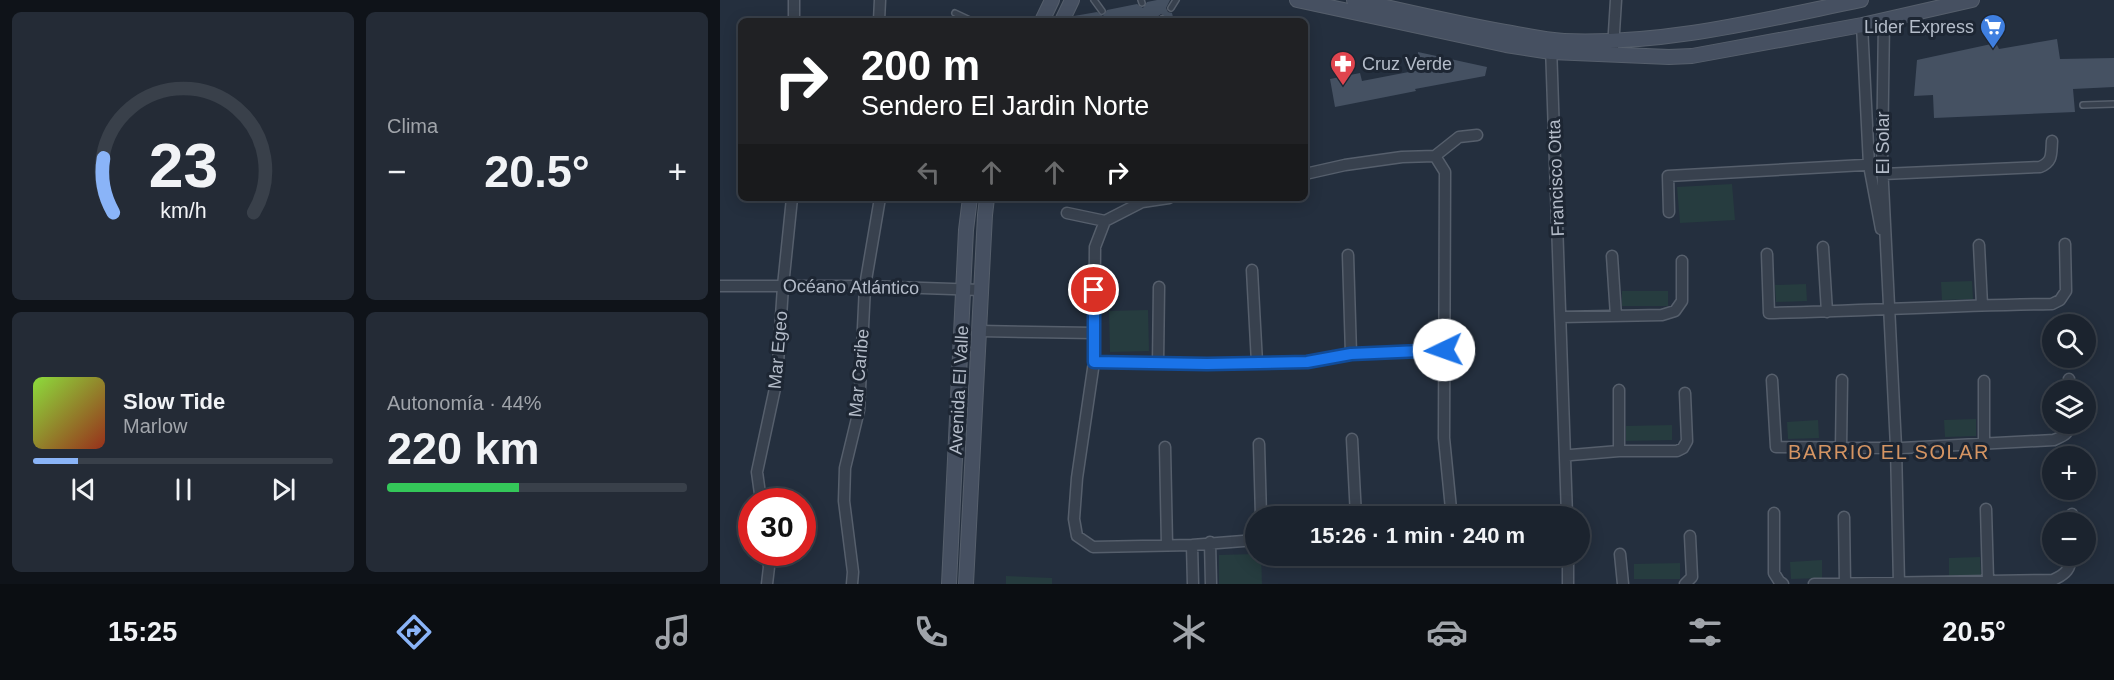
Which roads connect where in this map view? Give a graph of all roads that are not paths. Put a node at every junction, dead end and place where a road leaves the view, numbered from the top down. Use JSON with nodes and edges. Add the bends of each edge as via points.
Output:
{"nodes":[{"id":1,"x":794,"y":0,"type":"edge"},
{"id":2,"x":880,"y":0,"type":"edge"},
{"id":3,"x":1052,"y":0,"type":"edge"},
{"id":4,"x":1072,"y":0,"type":"edge"},
{"id":5,"x":1094,"y":0,"type":"edge"},
{"id":6,"x":1176,"y":0,"type":"edge"},
{"id":7,"x":1297,"y":0,"type":"edge"},
{"id":8,"x":1354,"y":0,"type":"edge"},
{"id":9,"x":1616,"y":0,"type":"edge"},
{"id":10,"x":1861,"y":0,"type":"edge"},
{"id":11,"x":1972,"y":0,"type":"edge"},
{"id":12,"x":1171,"y":8,"type":"dead end"},
{"id":13,"x":1822,"y":8,"type":"junction"},
{"id":14,"x":1102,"y":11,"type":"dead end"},
{"id":15,"x":956,"y":13,"type":"dead end"},
{"id":16,"x":794,"y":18,"type":"edge"},
{"id":17,"x":879,"y":18,"type":"edge"},
{"id":18,"x":966,"y":18,"type":"edge"},
{"id":19,"x":1043,"y":18,"type":"edge"},
{"id":20,"x":1063,"y":18,"type":"edge"},
{"id":21,"x":1884,"y":20,"type":"junction"},
{"id":22,"x":1862,"y":25,"type":"junction"},
{"id":23,"x":1821,"y":32,"type":"junction"},
{"id":24,"x":1551,"y":46,"type":"junction"},
{"id":25,"x":1613,"y":48,"type":"junction"},
{"id":26,"x":2114,"y":104,"type":"edge"},
{"id":27,"x":2084,"y":105,"type":"dead end"},
{"id":28,"x":1477,"y":135,"type":"dead end"},
{"id":29,"x":2052,"y":141,"type":"dead end"},
{"id":30,"x":1435,"y":156,"type":"junction"},
{"id":31,"x":1869,"y":165,"type":"junction"},
{"id":32,"x":1882,"y":169,"type":"junction"},
{"id":33,"x":1308,"y":173,"type":"edge"},
{"id":34,"x":792,"y":201,"type":"edge"},
{"id":35,"x":880,"y":201,"type":"edge"},
{"id":36,"x":970,"y":201,"type":"edge"},
{"id":37,"x":987,"y":201,"type":"edge"},
{"id":38,"x":1149,"y":201,"type":"edge"},
{"id":39,"x":1669,"y":212,"type":"dead end"},
{"id":40,"x":1067,"y":213,"type":"dead end"},
{"id":41,"x":968,"y":214,"type":"junction"},
{"id":42,"x":985,"y":215,"type":"junction"},
{"id":43,"x":1105,"y":221,"type":"junction"},
{"id":44,"x":2065,"y":244,"type":"dead end"},
{"id":45,"x":1980,"y":245,"type":"dead end"},
{"id":46,"x":1823,"y":247,"type":"dead end"},
{"id":47,"x":1767,"y":254,"type":"dead end"},
{"id":48,"x":1348,"y":255,"type":"dead end"},
{"id":49,"x":1612,"y":256,"type":"dead end"},
{"id":50,"x":1682,"y":261,"type":"dead end"},
{"id":51,"x":1888,"y":265,"type":"junction"},
{"id":52,"x":1252,"y":270,"type":"dead end"},
{"id":53,"x":720,"y":286,"type":"edge"},
{"id":54,"x":783,"y":286,"type":"junction"},
{"id":55,"x":866,"y":286,"type":"junction"},
{"id":56,"x":1159,"y":287,"type":"dead end"},
{"id":57,"x":964,"y":288,"type":"junction"},
{"id":58,"x":981,"y":290,"type":"junction"},
{"id":59,"x":1982,"y":305,"type":"junction"},
{"id":60,"x":1890,"y":308,"type":"junction"},
{"id":61,"x":1827,"y":312,"type":"junction"},
{"id":62,"x":1616,"y":316,"type":"junction"},
{"id":63,"x":1561,"y":317,"type":"junction"},
{"id":64,"x":980,"y":331,"type":"junction"},
{"id":65,"x":1094,"y":333,"type":"junction"},
{"id":66,"x":1444,"y":350,"type":"junction"},
{"id":67,"x":1351,"y":354,"type":"junction"},
{"id":68,"x":1094,"y":362,"type":"junction"},
{"id":69,"x":1158,"y":363,"type":"junction"},
{"id":70,"x":1257,"y":363,"type":"junction"},
{"id":71,"x":1772,"y":380,"type":"dead end"},
{"id":72,"x":1842,"y":380,"type":"dead end"},
{"id":73,"x":1984,"y":381,"type":"dead end"},
{"id":74,"x":1619,"y":390,"type":"dead end"},
{"id":75,"x":1685,"y":393,"type":"dead end"},
{"id":76,"x":2066,"y":434,"type":"edge"},
{"id":77,"x":1352,"y":439,"type":"dead end"},
{"id":78,"x":1259,"y":444,"type":"dead end"},
{"id":79,"x":1984,"y":444,"type":"junction"},
{"id":80,"x":1165,"y":447,"type":"dead end"},
{"id":81,"x":1841,"y":447,"type":"junction"},
{"id":82,"x":1896,"y":447,"type":"junction"},
{"id":83,"x":1619,"y":451,"type":"junction"},
{"id":84,"x":1565,"y":457,"type":"junction"},
{"id":85,"x":760,"y":488,"type":"edge"},
{"id":86,"x":1262,"y":506,"type":"edge"},
{"id":87,"x":1355,"y":506,"type":"edge"},
{"id":88,"x":1451,"y":506,"type":"edge"},
{"id":89,"x":1567,"y":506,"type":"edge"},
{"id":90,"x":1986,"y":509,"type":"dead end"},
{"id":91,"x":1774,"y":513,"type":"dead end"},
{"id":92,"x":1844,"y":517,"type":"dead end"},
{"id":93,"x":1690,"y":536,"type":"dead end"},
{"id":94,"x":1245,"y":540,"type":"edge"},
{"id":95,"x":1210,"y":542,"type":"junction"},
{"id":96,"x":1167,"y":545,"type":"junction"},
{"id":97,"x":1192,"y":545,"type":"junction"},
{"id":98,"x":1620,"y":554,"type":"dead end"},
{"id":99,"x":769,"y":566,"type":"edge"},
{"id":100,"x":1568,"y":566,"type":"edge"},
{"id":101,"x":2070,"y":566,"type":"edge"},
{"id":102,"x":1988,"y":580,"type":"junction"},
{"id":103,"x":1845,"y":583,"type":"edge"},
{"id":104,"x":1899,"y":583,"type":"edge"},
{"id":105,"x":767,"y":584,"type":"edge"},
{"id":106,"x":852,"y":584,"type":"edge"},
{"id":107,"x":949,"y":584,"type":"edge"},
{"id":108,"x":966,"y":584,"type":"edge"},
{"id":109,"x":1193,"y":584,"type":"edge"},
{"id":110,"x":1211,"y":584,"type":"edge"},
{"id":111,"x":1568,"y":584,"type":"edge"},
{"id":112,"x":1623,"y":584,"type":"edge"},
{"id":113,"x":1685,"y":584,"type":"edge"},
{"id":114,"x":1784,"y":584,"type":"edge"},
{"id":115,"x":1814,"y":584,"type":"edge"}],
"edges":[{"from":1,"to":16,"type":"street"},
{"from":2,"to":17,"type":"street"},
{"from":3,"to":19,"type":"main road"},
{"from":4,"to":20,"type":"main road"},
{"from":5,"to":14,"type":"lane"},
{"from":6,"to":12,"type":"lane"},
{"from":7,"to":24,"type":"main road","via":[[1506,45]]},
{"from":8,"to":24,"type":"main road"},
{"from":9,"to":25,"type":"street"},
{"from":10,"to":13,"type":"main road"},
{"from":11,"to":21,"type":"main road"},
{"from":13,"to":23,"type":"main road","via":[[1815,12],[1812,21]]},
{"from":13,"to":25,"type":"main road"},
{"from":15,"to":18,"type":"lane"},
{"from":21,"to":22,"type":"main road"},
{"from":21,"to":32,"type":"street","name":"El Solar"},
{"from":22,"to":23,"type":"main road"},
{"from":22,"to":31,"type":"street","name":"El Solar"},
{"from":23,"to":25,"type":"main road","via":[[1692,56],[1669,57]]},
{"from":24,"to":25,"type":"main road"},
{"from":24,"to":63,"type":"street","name":"Francisco Otta"},
{"from":26,"to":27,"type":"lane"},
{"from":28,"to":30,"type":"street","via":[[1460,137]]},
{"from":29,"to":32,"type":"street","via":[[2051,159],[2040,167]]},
{"from":30,"to":33,"type":"street","via":[[1402,157]]},
{"from":30,"to":66,"type":"street","via":[[1445,172]]},
{"from":31,"to":32,"type":"street"},
{"from":31,"to":39,"type":"street","via":[[1668,176]]},
{"from":31,"to":51,"type":"street","name":"El Solar"},
{"from":32,"to":51,"type":"street","name":"El Solar"},
{"from":34,"to":54,"type":"street","name":"Mar Egeo"},
{"from":35,"to":55,"type":"street","name":"Mar Caribe"},
{"from":36,"to":41,"type":"main road","name":"Avenida El Valle"},
{"from":37,"to":42,"type":"main road","name":"Avenida El Valle"},
{"from":38,"to":43,"type":"street"},
{"from":40,"to":43,"type":"street"},
{"from":41,"to":42,"type":"main road"},
{"from":41,"to":57,"type":"main road","name":"Avenida El Valle"},
{"from":42,"to":58,"type":"main road","name":"Avenida El Valle"},
{"from":43,"to":65,"type":"street","via":[[1095,247]]},
{"from":44,"to":59,"type":"street","via":[[2066,291],[2060,300]]},
{"from":45,"to":59,"type":"street"},
{"from":46,"to":61,"type":"street"},
{"from":47,"to":61,"type":"street","via":[[1769,313]]},
{"from":48,"to":67,"type":"street"},
{"from":49,"to":62,"type":"street"},
{"from":50,"to":62,"type":"street","via":[[1682,301],[1676,310],[1662,315]]},
{"from":51,"to":60,"type":"street","name":"El Solar"},
{"from":52,"to":70,"type":"street"},
{"from":53,"to":54,"type":"street","name":"Océano Atlántico"},
{"from":54,"to":55,"type":"street","name":"Océano Atlántico"},
{"from":54,"to":85,"type":"street","name":"Mar Egeo","via":[[777,380],[758,472]]},
{"from":55,"to":57,"type":"street","name":"Océano Atlántico"},
{"from":55,"to":106,"type":"street","name":"Mar Caribe","via":[[859,410],[845,468]]},
{"from":56,"to":69,"type":"street"},
{"from":57,"to":58,"type":"street","name":"Océano Atlántico"},
{"from":57,"to":107,"type":"main road","name":"Avenida El Valle"},
{"from":58,"to":64,"type":"main road","name":"Avenida El Valle"},
{"from":59,"to":60,"type":"street"},
{"from":60,"to":61,"type":"street"},
{"from":60,"to":82,"type":"street","name":"El Solar"},
{"from":62,"to":63,"type":"street"},
{"from":63,"to":84,"type":"street","name":"Francisco Otta"},
{"from":64,"to":65,"type":"street"},
{"from":64,"to":108,"type":"main road","name":"Avenida El Valle"},
{"from":65,"to":68,"type":"street"},
{"from":66,"to":67,"type":"street"},
{"from":66,"to":88,"type":"street","via":[[1444,438]]},
{"from":67,"to":70,"type":"street","via":[[1307,362]]},
{"from":68,"to":69,"type":"street"},
{"from":68,"to":96,"type":"street","via":[[1077,478],[1077,536],[1093,547]]},
{"from":69,"to":70,"type":"street"},
{"from":71,"to":81,"type":"street","via":[[1776,447]]},
{"from":72,"to":81,"type":"street"},
{"from":73,"to":79,"type":"street"},
{"from":74,"to":83,"type":"street"},
{"from":75,"to":83,"type":"street","via":[[1687,441],[1683,448]]},
{"from":76,"to":79,"type":"street","via":[[2054,440]]},
{"from":77,"to":87,"type":"street"},
{"from":78,"to":86,"type":"street"},
{"from":79,"to":82,"type":"street"},
{"from":80,"to":96,"type":"street"},
{"from":81,"to":82,"type":"street"},
{"from":82,"to":104,"type":"street","name":"El Solar"},
{"from":83,"to":84,"type":"street"},
{"from":84,"to":89,"type":"street","name":"Francisco Otta"},
{"from":90,"to":102,"type":"street"},
{"from":91,"to":114,"type":"street","via":[[1774,573]]},
{"from":92,"to":103,"type":"street"},
{"from":93,"to":113,"type":"street","via":[[1692,577]]},
{"from":94,"to":95,"type":"street"},
{"from":95,"to":97,"type":"street"},
{"from":95,"to":110,"type":"street"},
{"from":96,"to":97,"type":"street"},
{"from":97,"to":109,"type":"street"},
{"from":98,"to":112,"type":"street"},
{"from":99,"to":105,"type":"street"},
{"from":100,"to":111,"type":"street"},
{"from":101,"to":102,"type":"street","via":[[2053,580]]},
{"from":102,"to":104,"type":"street"},
{"from":103,"to":104,"type":"street"},
{"from":103,"to":115,"type":"street"}]}
